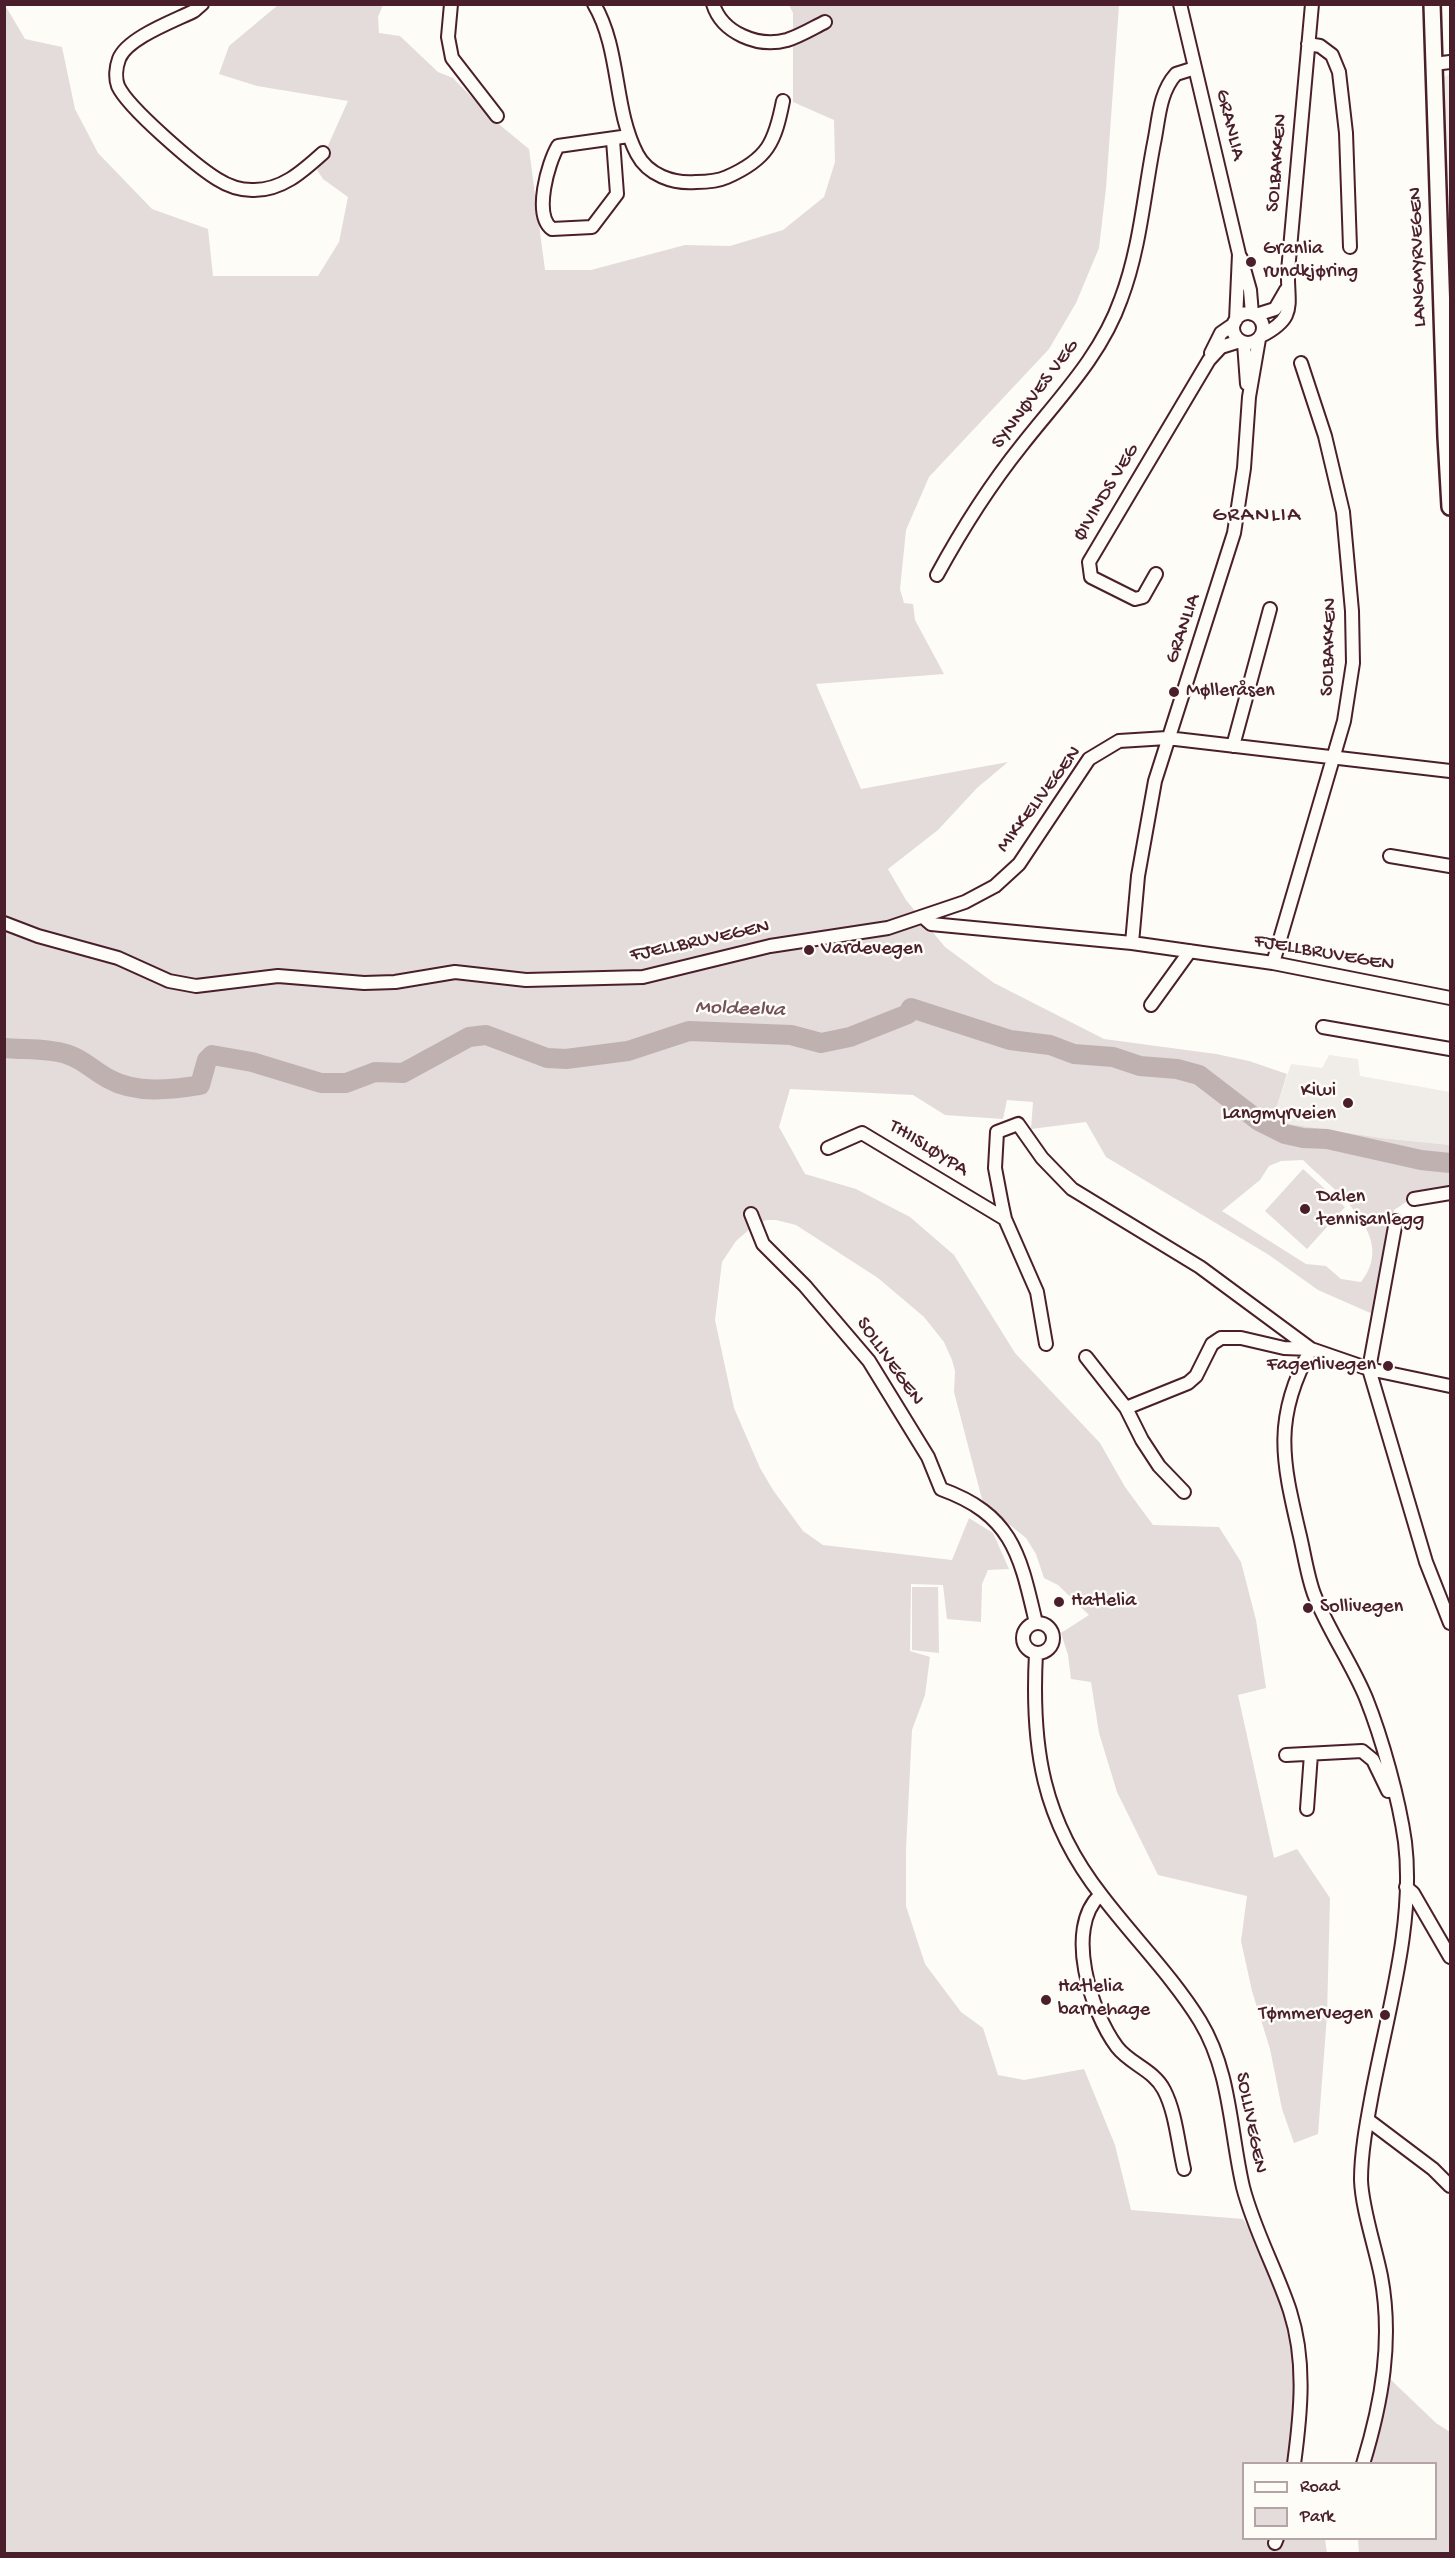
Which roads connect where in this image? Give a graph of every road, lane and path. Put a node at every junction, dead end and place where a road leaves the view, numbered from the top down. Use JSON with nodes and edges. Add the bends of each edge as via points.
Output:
{"nodes":[{"id":1,"x":202,"y":4,"type":"edge"},
{"id":2,"x":451,"y":4,"type":"edge"},
{"id":3,"x":594,"y":4,"type":"edge"},
{"id":4,"x":712,"y":4,"type":"edge"},
{"id":5,"x":1180,"y":4,"type":"edge"},
{"id":6,"x":1312,"y":4,"type":"edge"},
{"id":7,"x":1432,"y":4,"type":"edge"},
{"id":8,"x":825,"y":22,"type":"dead end"},
{"id":9,"x":1308,"y":44,"type":"junction"},
{"id":10,"x":1450,"y":62,"type":"edge"},
{"id":11,"x":1434,"y":64,"type":"junction"},
{"id":12,"x":1196,"y":68,"type":"junction"},
{"id":13,"x":783,"y":101,"type":"dead end"},
{"id":14,"x":497,"y":117,"type":"dead end"},
{"id":15,"x":630,"y":136,"type":"junction"},
{"id":16,"x":613,"y":140,"type":"junction"},
{"id":17,"x":322,"y":153,"type":"dead end"},
{"id":18,"x":1350,"y":246,"type":"dead end"},
{"id":19,"x":1239,"y":254,"type":"junction"},
{"id":20,"x":1287,"y":286,"type":"junction"},
{"id":21,"x":1447,"y":310,"type":"edge"},
{"id":22,"x":1254,"y":315,"type":"junction"},
{"id":23,"x":1235,"y":322,"type":"junction"},
{"id":24,"x":1260,"y":337,"type":"junction"},
{"id":25,"x":1242,"y":342,"type":"junction"},
{"id":26,"x":1209,"y":360,"type":"junction"},
{"id":27,"x":1300,"y":363,"type":"dead end"},
{"id":28,"x":1249,"y":397,"type":"junction"},
{"id":29,"x":1450,"y":507,"type":"edge"},
{"id":30,"x":937,"y":574,"type":"dead end"},
{"id":31,"x":1156,"y":574,"type":"dead end"},
{"id":32,"x":1270,"y":609,"type":"dead end"},
{"id":33,"x":1167,"y":738,"type":"junction"},
{"id":34,"x":1233,"y":746,"type":"junction"},
{"id":35,"x":1334,"y":757,"type":"junction"},
{"id":36,"x":1450,"y":771,"type":"edge"},
{"id":37,"x":1390,"y":856,"type":"dead end"},
{"id":38,"x":1450,"y":866,"type":"edge"},
{"id":39,"x":923,"y":918,"type":"junction"},
{"id":40,"x":4,"y":923,"type":"edge"},
{"id":41,"x":1132,"y":943,"type":"junction"},
{"id":42,"x":1190,"y":951,"type":"junction"},
{"id":43,"x":1272,"y":963,"type":"junction"},
{"id":44,"x":1450,"y":998,"type":"edge"},
{"id":45,"x":1151,"y":1005,"type":"dead end"},
{"id":46,"x":1323,"y":1027,"type":"dead end"},
{"id":47,"x":1450,"y":1049,"type":"edge"},
{"id":48,"x":828,"y":1148,"type":"dead end"},
{"id":49,"x":1450,"y":1193,"type":"edge"},
{"id":50,"x":1414,"y":1199,"type":"dead end"},
{"id":51,"x":750,"y":1214,"type":"dead end"},
{"id":52,"x":1005,"y":1219,"type":"junction"},
{"id":53,"x":1396,"y":1221,"type":"dead end"},
{"id":54,"x":1046,"y":1344,"type":"dead end"},
{"id":55,"x":1311,"y":1348,"type":"junction"},
{"id":56,"x":1086,"y":1357,"type":"dead end"},
{"id":57,"x":1370,"y":1369,"type":"junction"},
{"id":58,"x":1450,"y":1386,"type":"edge"},
{"id":59,"x":1126,"y":1408,"type":"junction"},
{"id":60,"x":1184,"y":1492,"type":"dead end"},
{"id":61,"x":1036,"y":1623,"type":"junction"},
{"id":62,"x":1450,"y":1623,"type":"edge"},
{"id":63,"x":1036,"y":1653,"type":"junction"},
{"id":64,"x":1311,"y":1754,"type":"junction"},
{"id":65,"x":1286,"y":1755,"type":"dead end"},
{"id":66,"x":1394,"y":1795,"type":"junction"},
{"id":67,"x":1307,"y":1809,"type":"dead end"},
{"id":68,"x":1406,"y":1887,"type":"junction"},
{"id":69,"x":1100,"y":1895,"type":"junction"},
{"id":70,"x":1450,"y":1957,"type":"edge"},
{"id":71,"x":1368,"y":2120,"type":"junction"},
{"id":72,"x":1184,"y":2169,"type":"dead end"},
{"id":73,"x":1450,"y":2186,"type":"edge"},
{"id":74,"x":1294,"y":2462,"type":"edge"},
{"id":75,"x":1363,"y":2462,"type":"edge"}],
"edges":[{"from":1,"to":17,"type":"street","via":[[130,44],[122,53],[116,78],[128,100],[205,170],[240,189],[274,187],[291,179]]},
{"from":2,"to":14,"type":"street","via":[[448,37],[452,57]]},
{"from":3,"to":15,"type":"street","via":[[609,37]]},
{"from":4,"to":8,"type":"street","via":[[724,24],[740,36],[757,40],[785,40]]},
{"from":5,"to":12,"type":"street","name":"GRANLIA"},
{"from":6,"to":9,"type":"street","name":"SOLBAKKEN"},
{"from":7,"to":11,"type":"main road","name":"LANGMYRVEGEN"},
{"from":9,"to":18,"type":"street","via":[[1320,46],[1332,55],[1339,72],[1346,133]]},
{"from":9,"to":20,"type":"street","name":"SOLBAKKEN"},
{"from":10,"to":11,"type":"street"},
{"from":11,"to":21,"type":"main road","name":"LANGMYRVEGEN"},
{"from":12,"to":19,"type":"street","name":"GRANLIA"},
{"from":12,"to":30,"type":"street","name":"SYNNØVES VEG","via":[[1176,74],[1164,95],[1121,300],[1094,353],[1066,394],[1021,445],[962,529]]},
{"from":13,"to":15,"type":"street","via":[[776,136],[764,155],[726,178],[685,183],[667,180],[638,156]]},
{"from":15,"to":16,"type":"street"},
{"from":16,"to":16,"type":"street","via":[[617,194],[592,227],[552,229],[545,220],[543,197],[549,160],[558,146]]},
{"from":19,"to":22,"type":"street","name":"GRANLIA","via":[[1245,263]]},
{"from":19,"to":23,"type":"street","name":"GRANLIA"},
{"from":20,"to":22,"type":"street","name":"SOLBAKKEN","via":[[1275,309]]},
{"from":20,"to":24,"type":"street","name":"SOLBAKKEN","via":[[1287,318]]},
{"from":21,"to":29,"type":"main road","name":"LANGMYRVEGEN"},
{"from":22,"to":23,"type":"street","via":[[1243,314]]},
{"from":22,"to":24,"type":"street","name":"GRANLIA","via":[[1263,324]]},
{"from":23,"to":25,"type":"street","name":"GRANLIA","via":[[1234,333]]},
{"from":23,"to":26,"type":"street","name":"ØIVINDS VEG","via":[[1221,333]]},
{"from":24,"to":25,"type":"street"},
{"from":24,"to":28,"type":"street","name":"GRANLIA"},
{"from":25,"to":26,"type":"street","name":"ØIVINDS VEG","via":[[1221,347]]},
{"from":25,"to":28,"type":"street","name":"GRANLIA"},
{"from":26,"to":31,"type":"street","name":"ØIVINDS VEG","via":[[1089,562],[1091,577],[1135,599],[1143,597]]},
{"from":27,"to":35,"type":"street","name":"SOLBAKKEN","via":[[1338,481],[1348,550],[1352,681]]},
{"from":28,"to":33,"type":"street","name":"GRANLIA","via":[[1245,468],[1234,533]]},
{"from":32,"to":34,"type":"street"},
{"from":33,"to":34,"type":"street","name":"MIKKELIVEGEN"},
{"from":33,"to":39,"type":"street","name":"MIKKELIVEGEN","via":[[1119,741],[1089,759],[1019,864],[995,886]]},
{"from":33,"to":41,"type":"street","name":"GRANLIA","via":[[1145,828]]},
{"from":34,"to":35,"type":"street","name":"MIKKELIVEGEN"},
{"from":35,"to":36,"type":"street","name":"MIKKELIVEGEN"},
{"from":35,"to":43,"type":"street","name":"SOLBAKKEN"},
{"from":37,"to":38,"type":"street"},
{"from":39,"to":40,"type":"street","name":"FJELLBRUVEGEN","via":[[888,928],[778,944],[643,977],[526,980],[455,972],[395,982],[278,976],[196,986],[169,981],[118,958]]},
{"from":39,"to":41,"type":"street","name":"FJELLBRUVEGEN","via":[[931,924]]},
{"from":41,"to":42,"type":"street","name":"FJELLBRUVEGEN"},
{"from":42,"to":43,"type":"street","name":"FJELLBRUVEGEN"},
{"from":42,"to":45,"type":"street"},
{"from":43,"to":44,"type":"street","name":"FJELLBRUVEGEN"},
{"from":46,"to":47,"type":"street"},
{"from":48,"to":52,"type":"street","name":"THIISLØYPA","via":[[862,1132]]},
{"from":49,"to":50,"type":"street"},
{"from":51,"to":61,"type":"street","name":"SOLLIVEGEN","via":[[763,1244],[869,1361],[928,1457],[941,1489],[964,1497],[992,1515],[1003,1528],[1025,1575]]},
{"from":52,"to":54,"type":"street","via":[[1037,1292]]},
{"from":52,"to":55,"type":"street","via":[[996,1168],[997,1132],[1018,1124],[1042,1158],[1072,1189],[1200,1267]]},
{"from":53,"to":57,"type":"street"},
{"from":55,"to":57,"type":"street"},
{"from":55,"to":59,"type":"street","via":[[1221,1338],[1212,1344],[1196,1376],[1188,1383]]},
{"from":55,"to":66,"type":"street","via":[[1286,1407],[1283,1452],[1290,1495],[1314,1594],[1367,1700],[1381,1738]]},
{"from":56,"to":59,"type":"street"},
{"from":57,"to":58,"type":"street"},
{"from":57,"to":62,"type":"street","via":[[1425,1562]]},
{"from":59,"to":60,"type":"street","via":[[1159,1466]]},
{"from":61,"to":63,"type":"street","name":"SOLLIVEGEN","via":[[1029,1626],[1023,1638],[1025,1646]]},
{"from":61,"to":63,"type":"street","name":"SOLLIVEGEN","via":[[1046,1625],[1053,1637],[1048,1649]]},
{"from":63,"to":69,"type":"street","name":"SOLLIVEGEN","via":[[1034,1719],[1044,1784],[1062,1831]]},
{"from":64,"to":65,"type":"street"},
{"from":64,"to":66,"type":"street","via":[[1362,1751],[1373,1760],[1385,1787]]},
{"from":64,"to":67,"type":"street"},
{"from":66,"to":68,"type":"street","via":[[1404,1840]]},
{"from":68,"to":70,"type":"street"},
{"from":68,"to":71,"type":"street","via":[[1399,1956]]},
{"from":69,"to":72,"type":"street","via":[[1091,1904],[1084,1936],[1087,1982],[1117,2047],[1166,2092]]},
{"from":69,"to":74,"type":"street","name":"SOLLIVEGEN","via":[[1173,1982],[1201,2023],[1218,2062],[1229,2101],[1243,2186],[1256,2230],[1290,2312],[1299,2349],[1301,2382]]},
{"from":71,"to":73,"type":"street"},
{"from":71,"to":75,"type":"street","via":[[1361,2181],[1382,2278],[1388,2334],[1386,2365]]}]}
